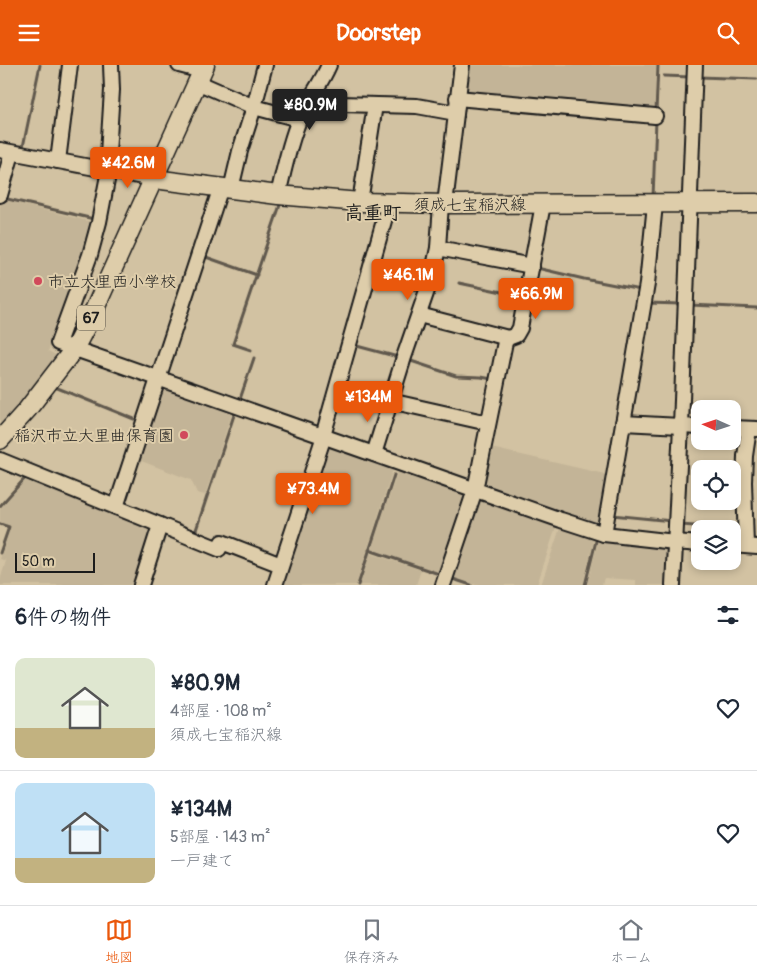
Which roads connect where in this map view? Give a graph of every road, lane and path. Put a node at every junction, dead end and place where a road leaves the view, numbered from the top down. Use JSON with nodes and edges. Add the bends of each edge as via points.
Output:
{"nodes":[{"id":1,"x":70,"y":65,"type":"edge"},
{"id":2,"x":110,"y":65,"type":"edge"},
{"id":3,"x":179,"y":65,"type":"edge"},
{"id":4,"x":265,"y":65,"type":"edge"},
{"id":5,"x":329,"y":65,"type":"edge"},
{"id":6,"x":462,"y":65,"type":"edge"},
{"id":7,"x":695,"y":65,"type":"edge"},
{"id":8,"x":201,"y":73,"type":"edge"},
{"id":9,"x":312,"y":96,"type":"junction"},
{"id":10,"x":458,"y":98,"type":"junction"},
{"id":11,"x":375,"y":105,"type":"junction"},
{"id":12,"x":254,"y":107,"type":"junction"},
{"id":13,"x":456,"y":113,"type":"junction"},
{"id":14,"x":655,"y":117,"type":"dead end"},
{"id":15,"x":300,"y":119,"type":"junction"},
{"id":16,"x":6,"y":151,"type":"edge"},
{"id":17,"x":58,"y":161,"type":"junction"},
{"id":18,"x":108,"y":170,"type":"junction"},
{"id":19,"x":154,"y":179,"type":"junction"},
{"id":20,"x":226,"y":188,"type":"junction"},
{"id":21,"x":0,"y":195,"type":"edge"},
{"id":22,"x":278,"y":195,"type":"junction"},
{"id":23,"x":360,"y":202,"type":"junction"},
{"id":24,"x":389,"y":203,"type":"junction"},
{"id":25,"x":757,"y":203,"type":"edge"},
{"id":26,"x":443,"y":204,"type":"junction"},
{"id":27,"x":544,"y":204,"type":"junction"},
{"id":28,"x":655,"y":204,"type":"junction"},
{"id":29,"x":688,"y":204,"type":"junction"},
{"id":30,"x":438,"y":248,"type":"junction"},
{"id":31,"x":532,"y":266,"type":"junction"},
{"id":32,"x":419,"y":315,"type":"junction"},
{"id":33,"x":508,"y":338,"type":"junction"},
{"id":34,"x":74,"y":349,"type":"junction"},
{"id":35,"x":159,"y":378,"type":"junction"},
{"id":36,"x":390,"y":401,"type":"junction"},
{"id":37,"x":488,"y":423,"type":"junction"},
{"id":38,"x":623,"y":423,"type":"junction"},
{"id":39,"x":680,"y":426,"type":"junction"},
{"id":40,"x":691,"y":427,"type":"edge"},
{"id":41,"x":753,"y":429,"type":"edge"},
{"id":42,"x":323,"y":436,"type":"junction"},
{"id":43,"x":0,"y":440,"type":"edge"},
{"id":44,"x":374,"y":454,"type":"junction"},
{"id":45,"x":0,"y":460,"type":"edge"},
{"id":46,"x":475,"y":490,"type":"junction"},
{"id":47,"x":116,"y":507,"type":"junction"},
{"id":48,"x":160,"y":525,"type":"junction"},
{"id":49,"x":604,"y":534,"type":"junction"},
{"id":50,"x":675,"y":542,"type":"junction"},
{"id":51,"x":691,"y":543,"type":"edge"},
{"id":52,"x":745,"y":546,"type":"edge"},
{"id":53,"x":281,"y":565,"type":"junction"},
{"id":54,"x":141,"y":585,"type":"edge"},
{"id":55,"x":274,"y":585,"type":"edge"},
{"id":56,"x":442,"y":585,"type":"edge"},
{"id":57,"x":673,"y":585,"type":"edge"}],
"edges":[{"from":1,"to":17,"type":"street"},
{"from":2,"to":18,"type":"street"},
{"from":3,"to":8,"type":"street"},
{"from":4,"to":12,"type":"street"},
{"from":5,"to":9,"type":"street"},
{"from":6,"to":10,"type":"street"},
{"from":7,"to":29,"type":"street"},
{"from":8,"to":12,"type":"street"},
{"from":8,"to":19,"type":"main road","number":"67"},
{"from":9,"to":11,"type":"street","via":[[339,104]]},
{"from":9,"to":15,"type":"street"},
{"from":10,"to":13,"type":"street"},
{"from":10,"to":14,"type":"street"},
{"from":11,"to":13,"type":"street","via":[[417,106]]},
{"from":11,"to":23,"type":"street"},
{"from":12,"to":15,"type":"street"},
{"from":12,"to":20,"type":"street"},
{"from":13,"to":26,"type":"street"},
{"from":15,"to":22,"type":"street"},
{"from":16,"to":17,"type":"street"},
{"from":16,"to":21,"type":"street"},
{"from":17,"to":18,"type":"street"},
{"from":18,"to":19,"type":"street"},
{"from":18,"to":34,"type":"street","via":[[90,255],[58,343]]},
{"from":19,"to":20,"type":"main road","name":"須成七宝稲沢線"},
{"from":19,"to":34,"type":"main road","number":"67"},
{"from":20,"to":22,"type":"main road","name":"須成七宝稲沢線"},
{"from":20,"to":35,"type":"street"},
{"from":22,"to":23,"type":"main road","name":"須成七宝稲沢線"},
{"from":23,"to":24,"type":"main road","name":"須成七宝稲沢線"},
{"from":24,"to":26,"type":"main road","name":"須成七宝稲沢線"},
{"from":24,"to":42,"type":"street"},
{"from":25,"to":29,"type":"main road","name":"須成七宝稲沢線"},
{"from":26,"to":27,"type":"main road","name":"須成七宝稲沢線"},
{"from":26,"to":30,"type":"street"},
{"from":27,"to":28,"type":"main road","name":"須成七宝稲沢線"},
{"from":27,"to":31,"type":"street"},
{"from":28,"to":29,"type":"main road","name":"須成七宝稲沢線"},
{"from":28,"to":38,"type":"street","via":[[647,284]]},
{"from":29,"to":39,"type":"street"},
{"from":30,"to":31,"type":"street"},
{"from":30,"to":32,"type":"street"},
{"from":31,"to":33,"type":"street","via":[[520,328],[516,335]]},
{"from":32,"to":33,"type":"street"},
{"from":32,"to":36,"type":"street"},
{"from":33,"to":37,"type":"street"},
{"from":34,"to":35,"type":"street"},
{"from":34,"to":43,"type":"main road","number":"67"},
{"from":35,"to":42,"type":"street"},
{"from":35,"to":47,"type":"street"},
{"from":36,"to":37,"type":"street"},
{"from":36,"to":44,"type":"street"},
{"from":37,"to":46,"type":"street"},
{"from":38,"to":39,"type":"street"},
{"from":38,"to":49,"type":"street"},
{"from":39,"to":40,"type":"street"},
{"from":39,"to":50,"type":"street"},
{"from":41,"to":52,"type":"street","via":[[745,457]]},
{"from":42,"to":44,"type":"street"},
{"from":42,"to":53,"type":"street"},
{"from":44,"to":46,"type":"street"},
{"from":45,"to":47,"type":"street"},
{"from":46,"to":49,"type":"street"},
{"from":46,"to":56,"type":"street"},
{"from":47,"to":48,"type":"street"},
{"from":48,"to":53,"type":"street","via":[[219,549],[222,542]]},
{"from":48,"to":54,"type":"street"},
{"from":49,"to":50,"type":"street"},
{"from":50,"to":51,"type":"street"},
{"from":50,"to":57,"type":"street"},
{"from":53,"to":55,"type":"street"}]}
